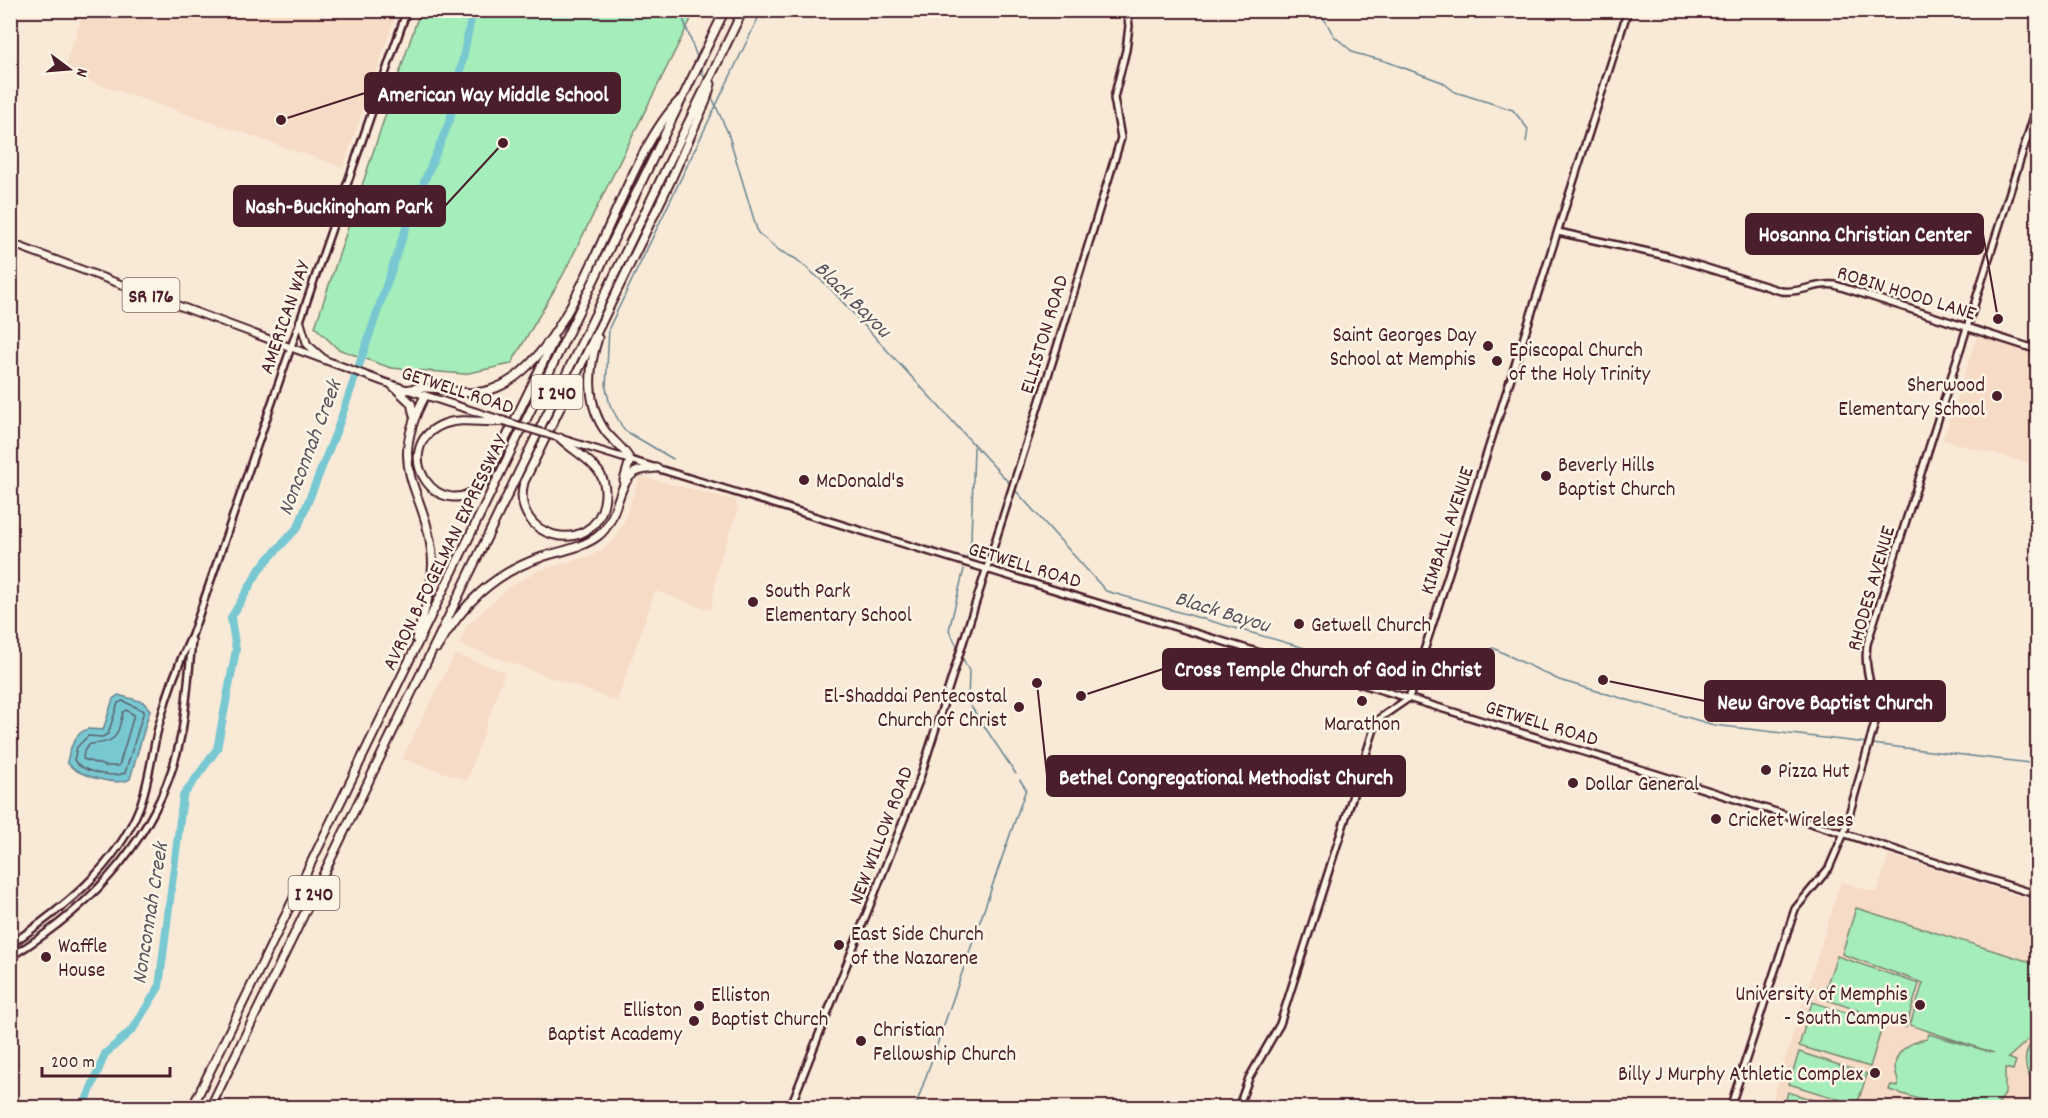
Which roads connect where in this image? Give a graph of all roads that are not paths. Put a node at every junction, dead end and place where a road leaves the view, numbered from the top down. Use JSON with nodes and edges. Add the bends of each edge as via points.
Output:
{"nodes":[{"id":1,"x":406,"y":10,"type":"edge"},
{"id":2,"x":725,"y":10,"type":"edge"},
{"id":3,"x":743,"y":10,"type":"edge"},
{"id":4,"x":1127,"y":10,"type":"edge"},
{"id":5,"x":1628,"y":10,"type":"edge"},
{"id":6,"x":715,"y":69,"type":"junction"},
{"id":7,"x":686,"y":92,"type":"junction"},
{"id":8,"x":2037,"y":103,"type":"edge"},
{"id":9,"x":1558,"y":232,"type":"junction"},
{"id":10,"x":10,"y":243,"type":"edge"},
{"id":11,"x":617,"y":291,"type":"junction"},
{"id":12,"x":564,"y":316,"type":"junction"},
{"id":13,"x":300,"y":321,"type":"junction"},
{"id":14,"x":1968,"y":327,"type":"junction"},
{"id":15,"x":291,"y":348,"type":"junction"},
{"id":16,"x":2037,"y":350,"type":"edge"},
{"id":17,"x":326,"y":361,"type":"junction"},
{"id":18,"x":392,"y":385,"type":"junction"},
{"id":19,"x":405,"y":390,"type":"junction"},
{"id":20,"x":425,"y":396,"type":"junction"},
{"id":21,"x":414,"y":421,"type":"junction"},
{"id":22,"x":504,"y":421,"type":"junction"},
{"id":23,"x":558,"y":438,"type":"junction"},
{"id":24,"x":630,"y":460,"type":"junction"},
{"id":25,"x":656,"y":468,"type":"junction"},
{"id":26,"x":621,"y":496,"type":"junction"},
{"id":27,"x":986,"y":570,"type":"junction"},
{"id":28,"x":192,"y":635,"type":"junction"},
{"id":29,"x":411,"y":656,"type":"junction"},
{"id":30,"x":418,"y":678,"type":"junction"},
{"id":31,"x":1409,"y":698,"type":"junction"},
{"id":32,"x":1844,"y":833,"type":"junction"},
{"id":33,"x":2037,"y":895,"type":"edge"},
{"id":34,"x":10,"y":945,"type":"edge"},
{"id":35,"x":10,"y":957,"type":"edge"},
{"id":36,"x":192,"y":1107,"type":"edge"},
{"id":37,"x":210,"y":1107,"type":"edge"},
{"id":38,"x":789,"y":1107,"type":"edge"},
{"id":39,"x":1239,"y":1107,"type":"edge"},
{"id":40,"x":1730,"y":1107,"type":"edge"}],
"edges":[{"from":1,"to":13,"type":"main road","name":"AMERICAN WAY"},
{"from":2,"to":7,"type":"highway","name":"AVRON B FOGELMAN EXPRESSWAY","number":"I 240"},
{"from":3,"to":6,"type":"highway","name":"AVRON B FOGELMAN EXPRESSWAY","number":"I 240"},
{"from":4,"to":27,"type":"main road","name":"ELLISTON ROAD","via":[[1126,50],[1115,88],[1121,138]]},
{"from":5,"to":9,"type":"main road","name":"KIMBALL AVENUE"},
{"from":6,"to":11,"type":"highway","via":[[700,113]]},
{"from":6,"to":30,"type":"highway","name":"AVRON B FOGELMAN EXPRESSWAY","number":"I 240"},
{"from":7,"to":12,"type":"highway","via":[[656,135]]},
{"from":7,"to":29,"type":"highway","name":"AVRON B FOGELMAN EXPRESSWAY","number":"I 240"},
{"from":8,"to":14,"type":"main road","name":"RHODES AVENUE"},
{"from":9,"to":14,"type":"main road","name":"ROBIN HOOD LANE","via":[[1671,257],[1781,291],[1792,293],[1821,284],[1835,285]]},
{"from":9,"to":31,"type":"main road","name":"KIMBALL AVENUE"},
{"from":10,"to":15,"type":"main road","name":"GETWELL ROAD","number":"SR 176"},
{"from":11,"to":23,"type":"highway","via":[[523,487],[523,504],[530,520],[544,532],[564,537],[580,534],[594,524],[603,510],[605,493],[594,466]]},
{"from":11,"to":24,"type":"highway","via":[[596,346],[591,394],[605,430],[624,448]]},
{"from":12,"to":19,"type":"highway","via":[[530,365],[500,387],[471,394],[428,388]]},
{"from":12,"to":22,"type":"highway","via":[[485,481],[471,493],[460,496],[442,495],[429,485],[418,460],[429,434],[454,422]]},
{"from":13,"to":15,"type":"main road","name":"AMERICAN WAY"},
{"from":13,"to":17,"type":"main road","via":[[307,344]]},
{"from":14,"to":16,"type":"main road","name":"ROBIN HOOD LANE"},
{"from":14,"to":32,"type":"main road","name":"RHODES AVENUE","via":[[1867,644],[1866,676],[1876,705],[1870,744]]},
{"from":15,"to":17,"type":"main road","name":"GETWELL ROAD","number":"SR 176"},
{"from":15,"to":28,"type":"main road","name":"AMERICAN WAY"},
{"from":17,"to":18,"type":"main road","name":"GETWELL ROAD","number":"SR 176"},
{"from":18,"to":19,"type":"main road","name":"GETWELL ROAD","number":"SR 176"},
{"from":18,"to":21,"type":"highway","via":[[411,403]]},
{"from":19,"to":20,"type":"main road","name":"GETWELL ROAD","number":"SR 176"},
{"from":20,"to":21,"type":"highway"},
{"from":20,"to":22,"type":"main road","name":"GETWELL ROAD","number":"SR 176"},
{"from":21,"to":29,"type":"highway","via":[[408,471],[429,536],[432,563],[429,600]]},
{"from":22,"to":23,"type":"main road","name":"GETWELL ROAD","number":"SR 176","bridge":true},
{"from":23,"to":24,"type":"main road","name":"GETWELL ROAD","number":"SR 176"},
{"from":24,"to":25,"type":"main road","name":"GETWELL ROAD"},
{"from":24,"to":26,"type":"highway"},
{"from":25,"to":26,"type":"highway","via":[[633,474]]},
{"from":25,"to":27,"type":"main road","name":"GETWELL ROAD"},
{"from":26,"to":30,"type":"highway","via":[[608,526],[593,539],[510,570],[480,591],[456,616]]},
{"from":27,"to":31,"type":"main road","name":"GETWELL ROAD"},
{"from":27,"to":38,"type":"main road","name":"NEW WILLOW ROAD","via":[[913,799]]},
{"from":28,"to":34,"type":"main road","name":"AMERICAN WAY","via":[[166,703],[133,821],[87,886]]},
{"from":28,"to":35,"type":"main road","name":"AMERICAN WAY","via":[[182,731],[162,797],[147,828],[108,878],[76,910]]},
{"from":29,"to":36,"type":"highway","name":"AVRON B FOGELMAN EXPRESSWAY","number":"I 240"},
{"from":30,"to":37,"type":"highway","name":"AVRON B FOGELMAN EXPRESSWAY","number":"I 240"},
{"from":31,"to":32,"type":"main road","name":"GETWELL ROAD"},
{"from":31,"to":39,"type":"main road","via":[[1380,718],[1374,729],[1280,1024],[1248,1078]]},
{"from":32,"to":33,"type":"main road","name":"GETWELL ROAD"},
{"from":32,"to":40,"type":"main road","name":"RHODES AVENUE","via":[[1829,868],[1795,909]]}]}
